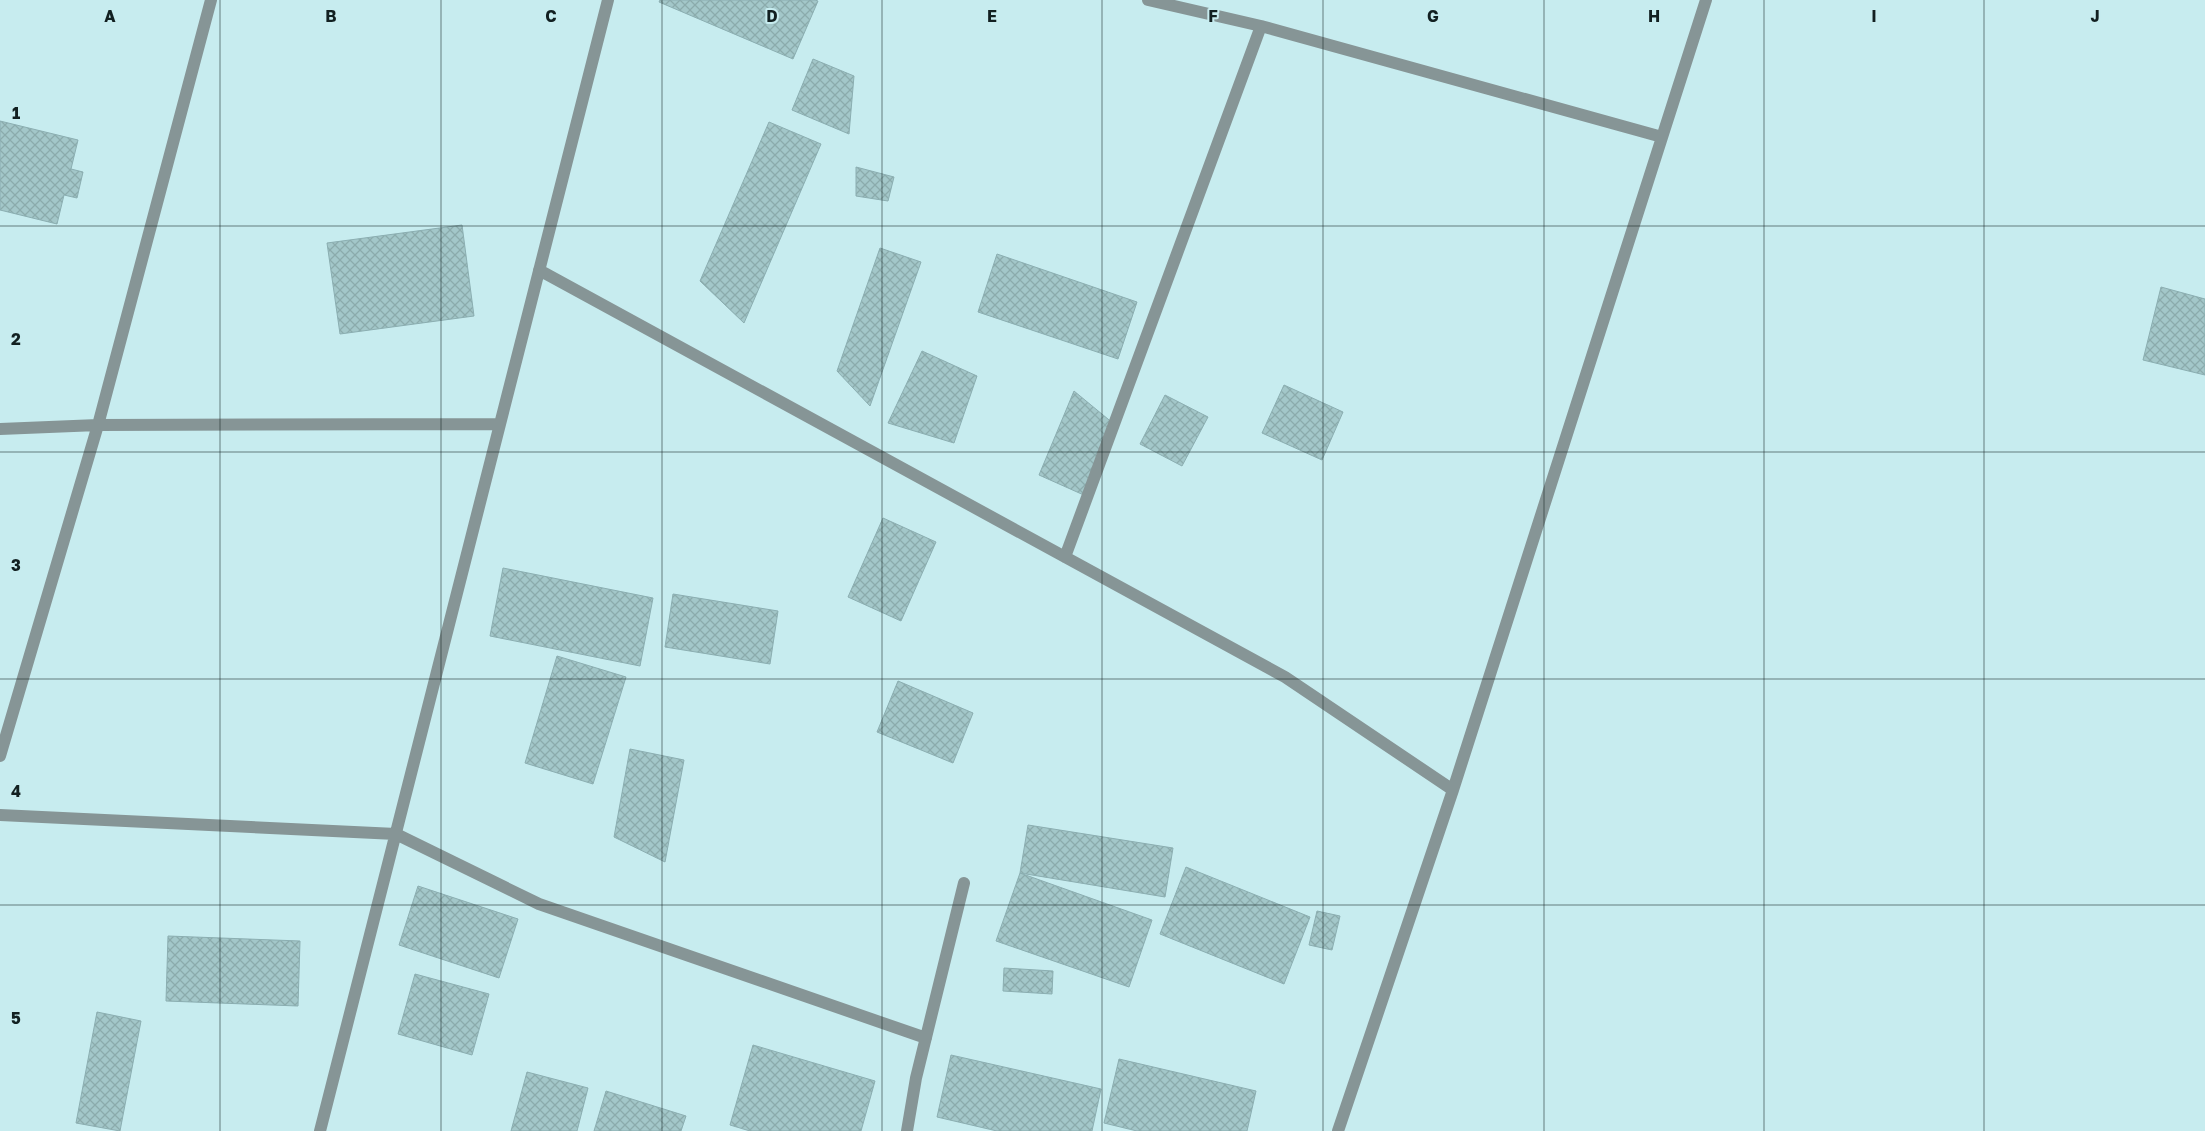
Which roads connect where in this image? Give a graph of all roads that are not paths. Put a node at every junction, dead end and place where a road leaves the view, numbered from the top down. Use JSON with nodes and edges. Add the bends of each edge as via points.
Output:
{"nodes":[{"id":1,"x":211,"y":0,"type":"edge"},
{"id":2,"x":608,"y":0,"type":"edge"},
{"id":3,"x":1148,"y":0,"type":"edge"},
{"id":4,"x":1706,"y":0,"type":"edge"},
{"id":5,"x":1261,"y":26,"type":"junction"},
{"id":6,"x":1662,"y":137,"type":"junction"},
{"id":7,"x":539,"y":270,"type":"junction"},
{"id":8,"x":500,"y":424,"type":"junction"},
{"id":9,"x":98,"y":425,"type":"junction"},
{"id":10,"x":0,"y":430,"type":"edge"},
{"id":11,"x":1065,"y":557,"type":"junction"},
{"id":12,"x":0,"y":756,"type":"edge"},
{"id":13,"x":1453,"y":790,"type":"junction"},
{"id":14,"x":0,"y":815,"type":"edge"},
{"id":15,"x":396,"y":834,"type":"junction"},
{"id":16,"x":964,"y":883,"type":"dead end"},
{"id":17,"x":926,"y":1038,"type":"junction"},
{"id":18,"x":320,"y":1131,"type":"edge"},
{"id":19,"x":907,"y":1131,"type":"edge"},
{"id":20,"x":1338,"y":1131,"type":"edge"}],
"edges":[{"from":1,"to":9,"type":"street"},
{"from":2,"to":7,"type":"street"},
{"from":3,"to":5,"type":"street"},
{"from":4,"to":6,"type":"street"},
{"from":5,"to":6,"type":"street"},
{"from":5,"to":11,"type":"street"},
{"from":6,"to":13,"type":"street"},
{"from":7,"to":8,"type":"street"},
{"from":7,"to":11,"type":"street"},
{"from":8,"to":9,"type":"street"},
{"from":8,"to":15,"type":"street"},
{"from":9,"to":10,"type":"street"},
{"from":9,"to":12,"type":"street"},
{"from":11,"to":13,"type":"street","via":[[1285,677]]},
{"from":13,"to":20,"type":"street"},
{"from":14,"to":15,"type":"street"},
{"from":15,"to":17,"type":"street","via":[[539,904]]},
{"from":15,"to":18,"type":"street"},
{"from":16,"to":17,"type":"street"},
{"from":17,"to":19,"type":"street"}]}
